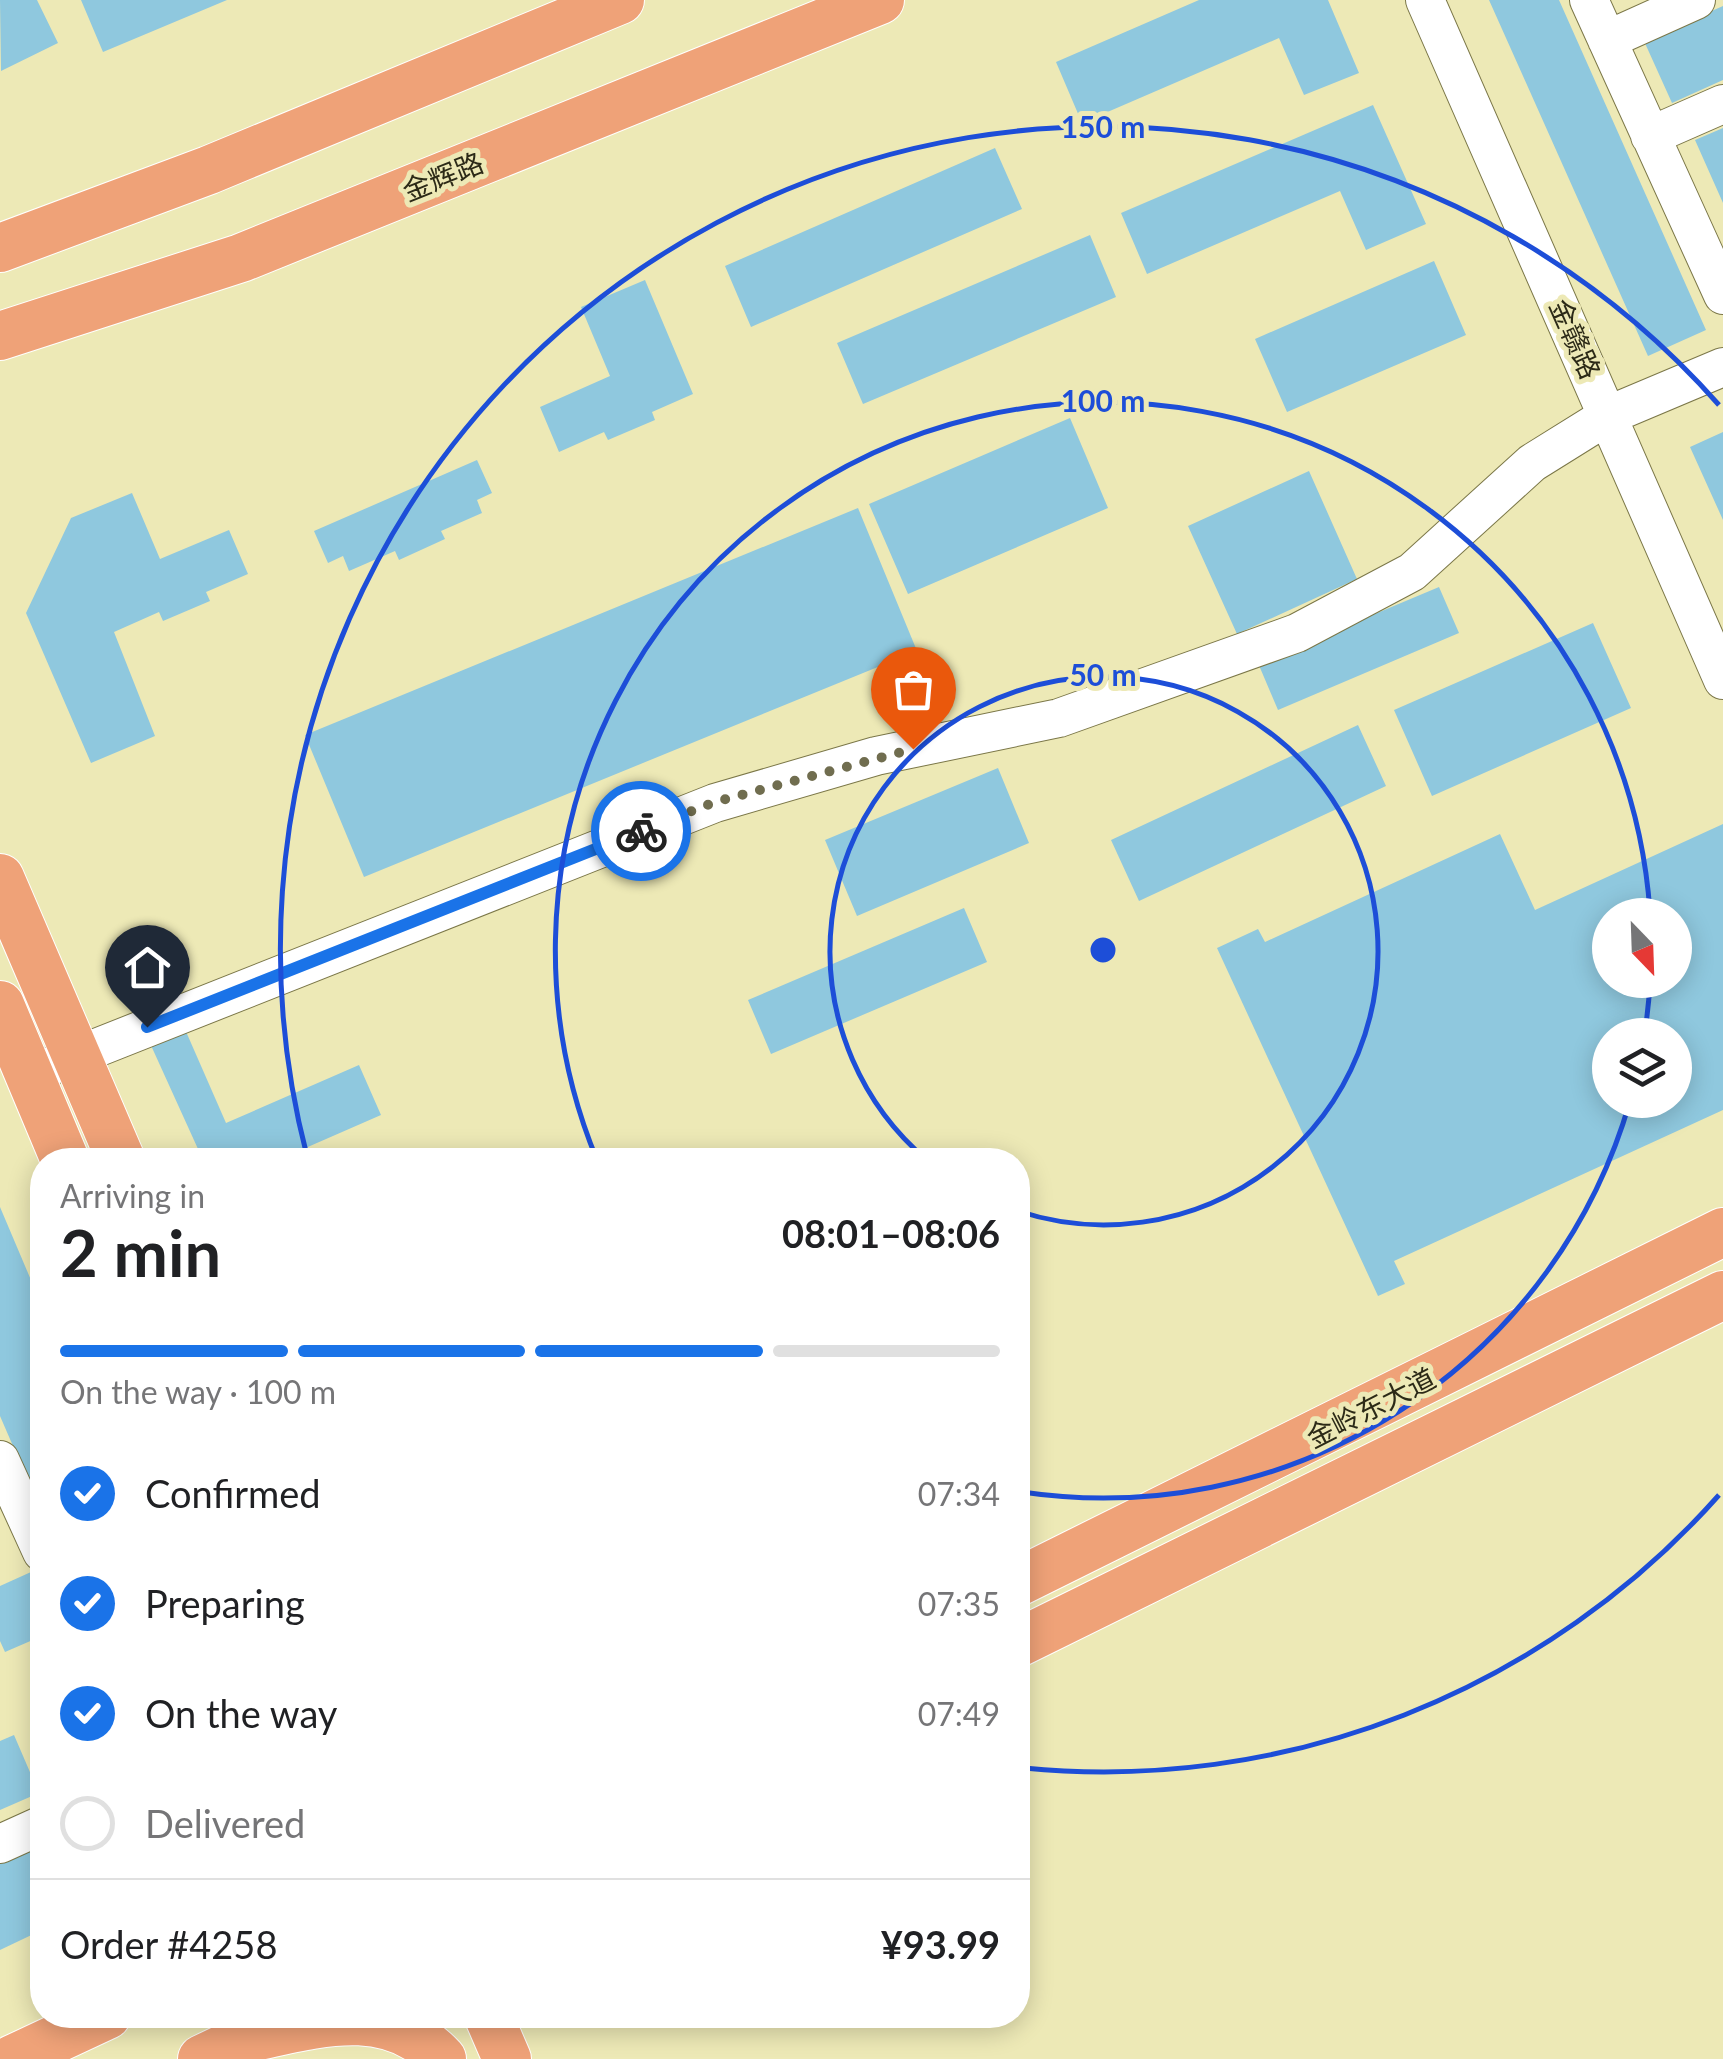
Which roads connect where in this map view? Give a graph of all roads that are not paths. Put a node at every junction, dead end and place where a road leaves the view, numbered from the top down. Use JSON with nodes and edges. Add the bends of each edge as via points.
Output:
{"nodes":[{"id":1,"x":620,"y":0,"type":"edge"},
{"id":2,"x":880,"y":0,"type":"edge"},
{"id":3,"x":1425,"y":0,"type":"edge"},
{"id":4,"x":1589,"y":0,"type":"edge"},
{"id":5,"x":1696,"y":0,"type":"edge"},
{"id":6,"x":1607,"y":40,"type":"junction"},
{"id":7,"x":1723,"y":104,"type":"edge"},
{"id":8,"x":1650,"y":136,"type":"junction"},
{"id":9,"x":1711,"y":235,"type":"edge"},
{"id":10,"x":0,"y":248,"type":"edge"},
{"id":11,"x":1723,"y":296,"type":"edge"},
{"id":12,"x":0,"y":336,"type":"edge"},
{"id":13,"x":1723,"y":366,"type":"edge"},
{"id":14,"x":1609,"y":415,"type":"junction"},
{"id":15,"x":1723,"y":680,"type":"edge"},
{"id":16,"x":0,"y":878,"type":"edge"},
{"id":17,"x":0,"y":1005,"type":"edge"},
{"id":18,"x":76,"y":1055,"type":"junction"},
{"id":19,"x":28,"y":1075,"type":"junction"},
{"id":20,"x":60,"y":1148,"type":"edge"},
{"id":21,"x":115,"y":1148,"type":"edge"},
{"id":22,"x":1723,"y":1232,"type":"edge"},
{"id":23,"x":1723,"y":1295,"type":"edge"},
{"id":24,"x":0,"y":1460,"type":"edge"},
{"id":25,"x":30,"y":1526,"type":"edge"},
{"id":26,"x":1094,"y":1546,"type":"junction"},
{"id":27,"x":1030,"y":1576,"type":"edge"},
{"id":28,"x":1118,"y":1592,"type":"junction"},
{"id":29,"x":1030,"y":1637,"type":"edge"},
{"id":30,"x":30,"y":1830,"type":"edge"},
{"id":31,"x":0,"y":1844,"type":"edge"},
{"id":32,"x":79,"y":2028,"type":"edge"},
{"id":33,"x":267,"y":2028,"type":"edge"},
{"id":34,"x":300,"y":2028,"type":"edge"},
{"id":35,"x":403,"y":2028,"type":"edge"},
{"id":36,"x":444,"y":2028,"type":"edge"},
{"id":37,"x":494,"y":2028,"type":"edge"},
{"id":38,"x":520,"y":2028,"type":"edge"},
{"id":39,"x":246,"y":2039,"type":"junction"},
{"id":40,"x":13,"y":2059,"type":"edge"},
{"id":41,"x":202,"y":2059,"type":"edge"},
{"id":42,"x":442,"y":2059,"type":"edge"},
{"id":43,"x":458,"y":2059,"type":"edge"},
{"id":44,"x":507,"y":2059,"type":"edge"},
{"id":45,"x":516,"y":2059,"type":"edge"}],
"edges":[{"from":1,"to":10,"type":"main road","via":[[209,170]]},
{"from":2,"to":12,"type":"main road","name":"金辉路","via":[[241,258]]},
{"from":3,"to":14,"type":"street","name":"金赣路"},
{"from":4,"to":6,"type":"street"},
{"from":5,"to":6,"type":"street"},
{"from":6,"to":8,"type":"street"},
{"from":7,"to":8,"type":"street"},
{"from":8,"to":9,"type":"street"},
{"from":9,"to":11,"type":"street"},
{"from":13,"to":14,"type":"street"},
{"from":14,"to":15,"type":"street","name":"金赣路"},
{"from":14,"to":18,"type":"street","via":[[1532,464],[1412,572],[1297,633],[1059,718],[876,756],[715,802]]},
{"from":16,"to":18,"type":"main road"},
{"from":17,"to":19,"type":"main road"},
{"from":18,"to":19,"type":"street"},
{"from":18,"to":21,"type":"main road"},
{"from":19,"to":20,"type":"main road"},
{"from":22,"to":26,"type":"main road","name":"金岭东大道"},
{"from":23,"to":28,"type":"main road","name":"金岭东大道"},
{"from":24,"to":25,"type":"street"},
{"from":26,"to":27,"type":"main road","name":"金岭东大道"},
{"from":26,"to":28,"type":"main road"},
{"from":28,"to":29,"type":"main road","name":"金岭东大道"},
{"from":30,"to":31,"type":"street"},
{"from":32,"to":40,"type":"main road"},
{"from":33,"to":39,"type":"main road"},
{"from":34,"to":39,"type":"main road"},
{"from":35,"to":42,"type":"main road"},
{"from":36,"to":43,"type":"main road"},
{"from":37,"to":44,"type":"main road"},
{"from":38,"to":45,"type":"main road"},
{"from":39,"to":41,"type":"main road"}]}
